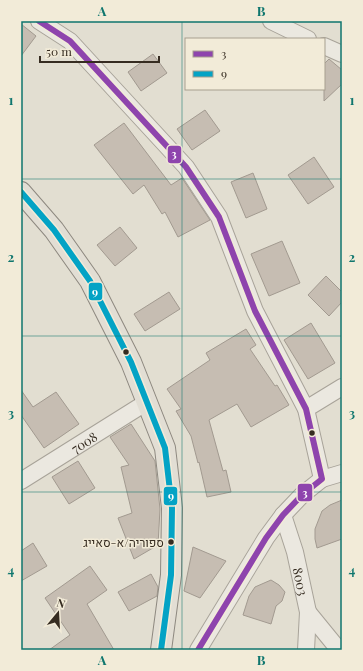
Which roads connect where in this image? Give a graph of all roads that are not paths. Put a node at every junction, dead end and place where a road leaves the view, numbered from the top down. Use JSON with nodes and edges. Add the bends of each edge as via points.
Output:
{"nodes":[{"id":1,"x":39,"y":21,"type":"edge"},
{"id":2,"x":271,"y":21,"type":"edge"},
{"id":3,"x":306,"y":38,"type":"edge"},
{"id":4,"x":325,"y":46,"type":"edge"},
{"id":5,"x":342,"y":54,"type":"edge"},
{"id":6,"x":21,"y":192,"type":"edge"},
{"id":7,"x":342,"y":387,"type":"edge"},
{"id":8,"x":147,"y":402,"type":"junction"},
{"id":9,"x":306,"y":409,"type":"junction"},
{"id":10,"x":342,"y":473,"type":"edge"},
{"id":11,"x":322,"y":479,"type":"junction"},
{"id":12,"x":21,"y":481,"type":"edge"},
{"id":13,"x":283,"y":515,"type":"junction"},
{"id":14,"x":308,"y":612,"type":"junction"},
{"id":15,"x":162,"y":650,"type":"edge"},
{"id":16,"x":198,"y":650,"type":"edge"},
{"id":17,"x":306,"y":650,"type":"edge"},
{"id":18,"x":339,"y":650,"type":"edge"}],
"edges":[{"from":1,"to":9,"type":"street","via":[[70,41],[186,166],[219,217],[255,311]]},
{"from":2,"to":3,"type":"street"},
{"from":4,"to":5,"type":"street"},
{"from":6,"to":8,"type":"main road","via":[[54,230],[90,281],[131,362]]},
{"from":7,"to":9,"type":"street"},
{"from":8,"to":12,"type":"street","name":"7008"},
{"from":8,"to":15,"type":"main road","via":[[165,448],[172,508],[171,575]]},
{"from":9,"to":11,"type":"street"},
{"from":10,"to":11,"type":"street"},
{"from":11,"to":13,"type":"street"},
{"from":13,"to":14,"type":"street","name":"8003","via":[[295,552]]},
{"from":13,"to":16,"type":"street","via":[[266,538]]},
{"from":14,"to":17,"type":"street","name":"8003"},
{"from":14,"to":18,"type":"street"}]}
